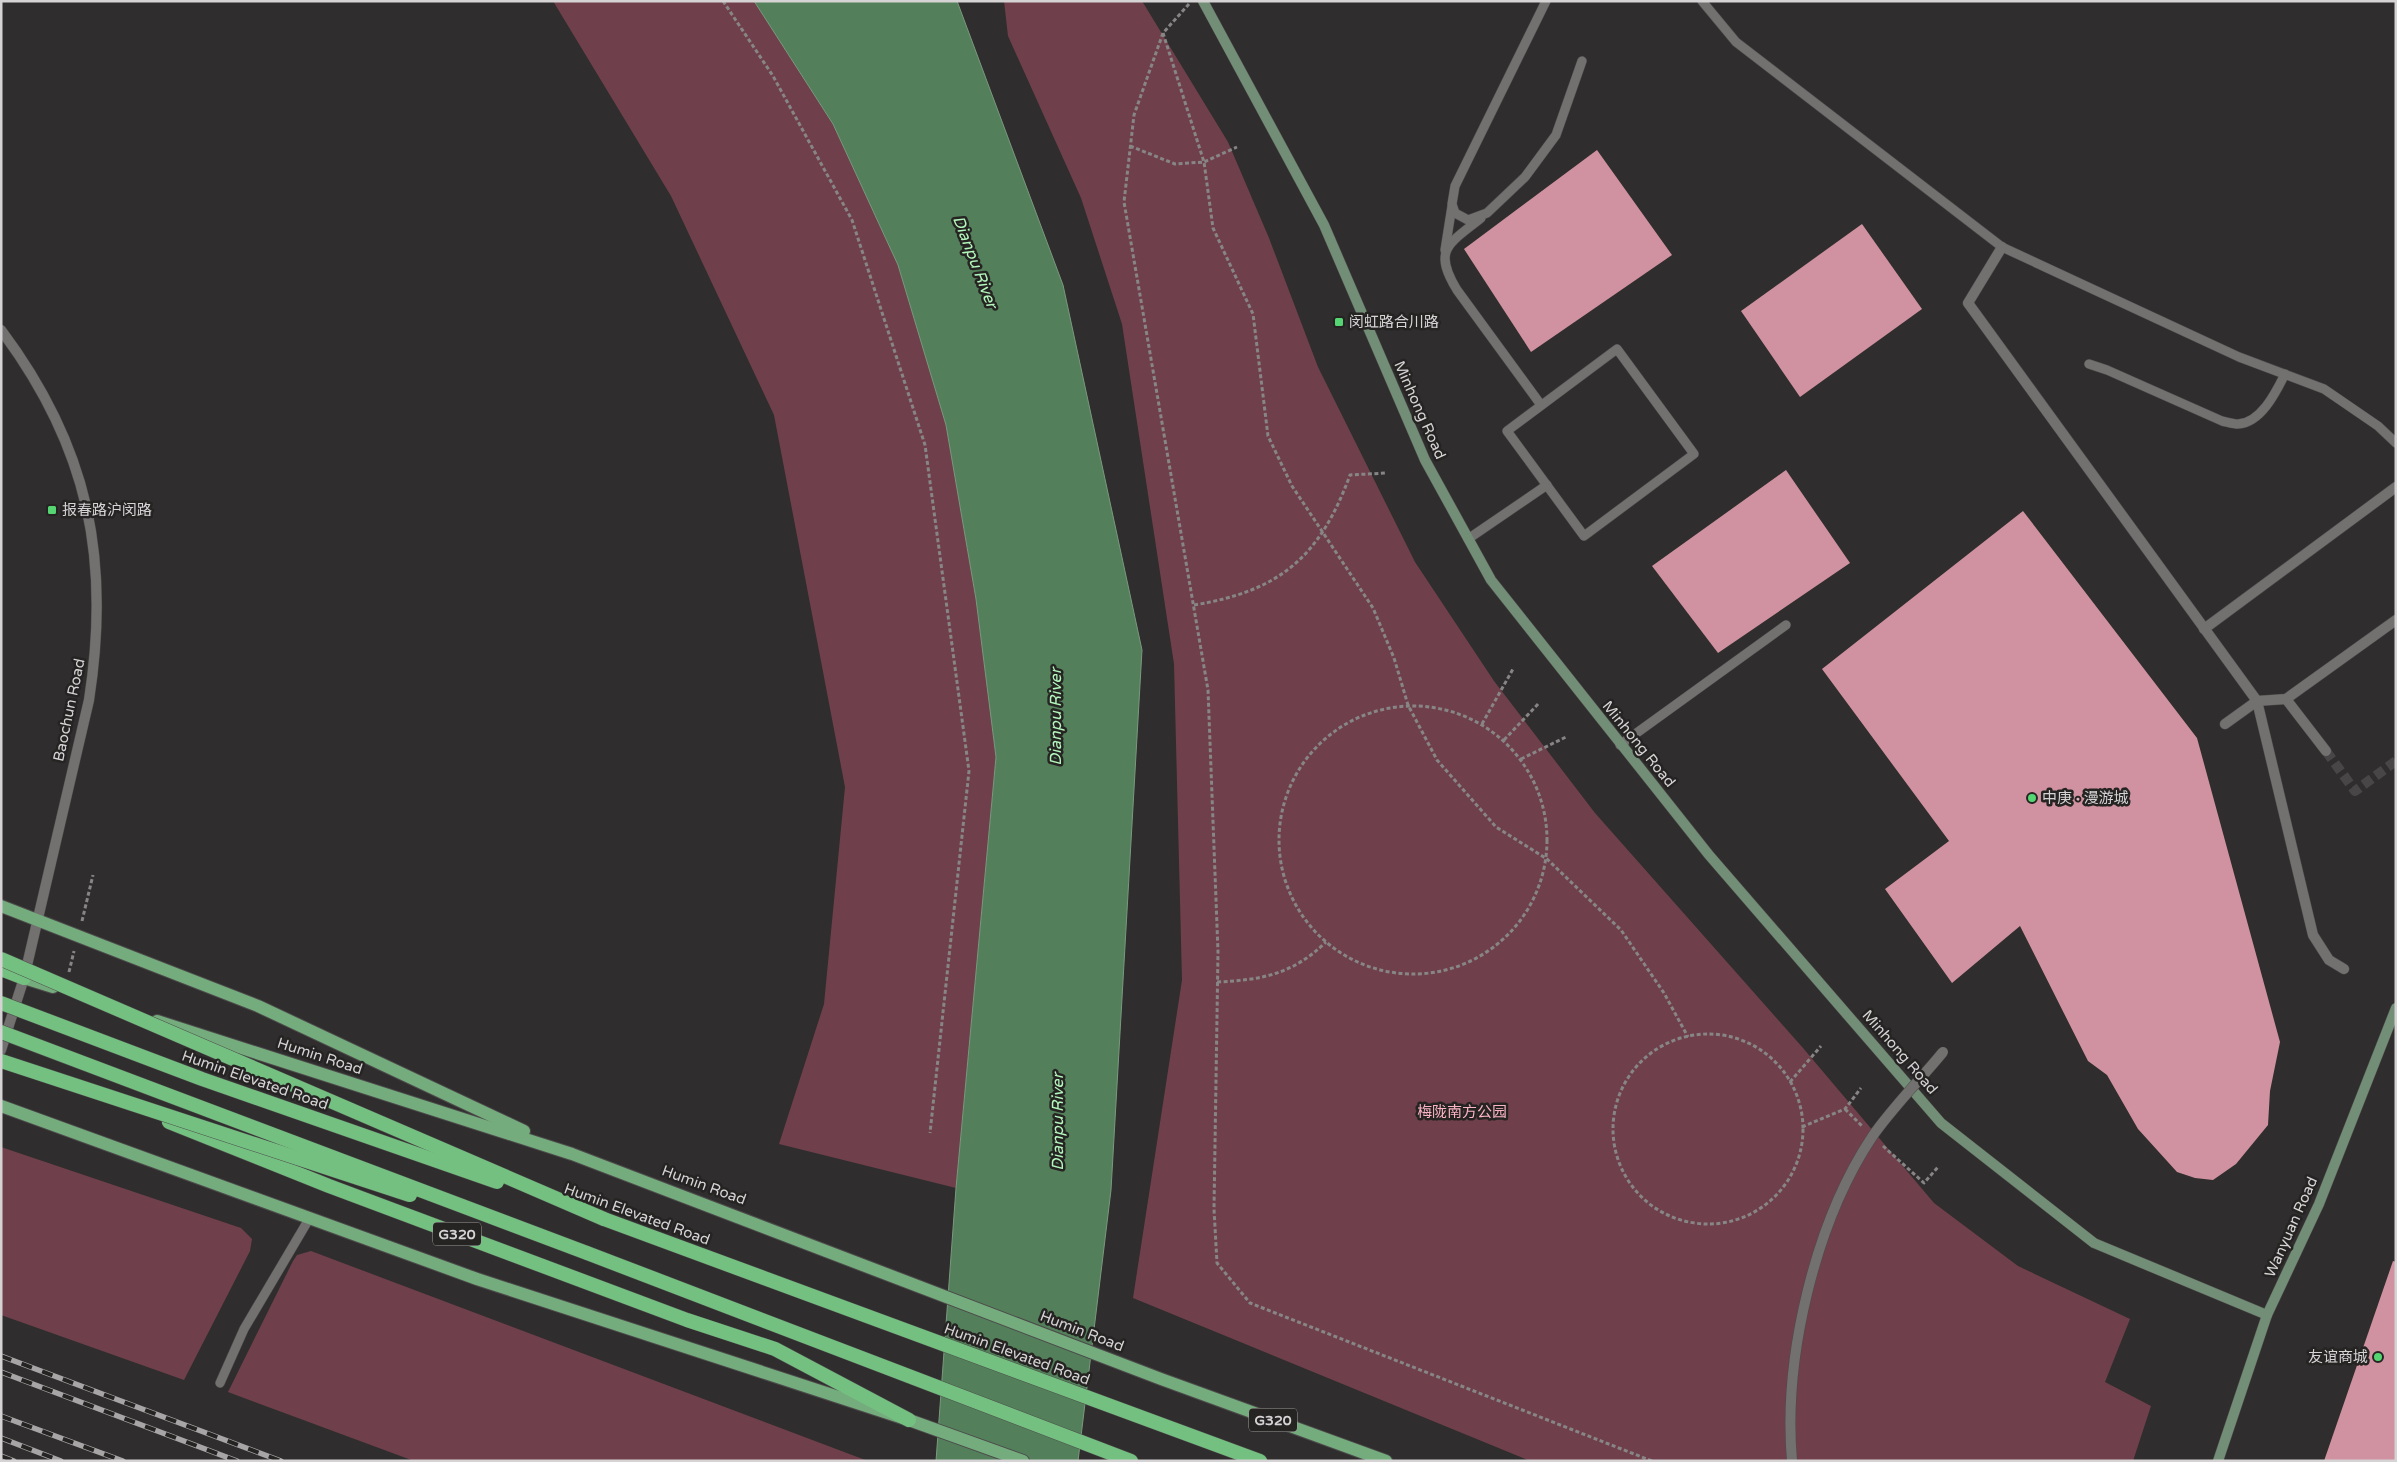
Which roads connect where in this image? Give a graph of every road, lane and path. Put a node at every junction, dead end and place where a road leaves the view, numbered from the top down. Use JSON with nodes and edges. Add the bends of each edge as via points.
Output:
{"nodes":[{"id":1,"x":723,"y":1,"type":"edge"},
{"id":2,"x":1191,"y":1,"type":"edge"},
{"id":3,"x":1203,"y":1,"type":"edge"},
{"id":4,"x":1546,"y":1,"type":"edge"},
{"id":5,"x":1702,"y":1,"type":"edge"},
{"id":6,"x":1163,"y":33,"type":"junction"},
{"id":7,"x":1582,"y":61,"type":"dead end"},
{"id":8,"x":1130,"y":146,"type":"junction"},
{"id":9,"x":1237,"y":147,"type":"dead end"},
{"id":10,"x":1204,"y":162,"type":"junction"},
{"id":11,"x":1453,"y":198,"type":"junction"},
{"id":12,"x":1487,"y":213,"type":"junction"},
{"id":13,"x":2002,"y":247,"type":"junction"},
{"id":14,"x":1444,"y":255,"type":"junction"},
{"id":15,"x":1,"y":330,"type":"edge"},
{"id":16,"x":2089,"y":364,"type":"dead end"},
{"id":17,"x":2285,"y":374,"type":"junction"},
{"id":18,"x":1541,"y":405,"type":"junction"},
{"id":19,"x":2396,"y":443,"type":"edge"},
{"id":20,"x":1386,"y":473,"type":"dead end"},
{"id":21,"x":1547,"y":485,"type":"junction"},
{"id":22,"x":2396,"y":487,"type":"edge"},
{"id":23,"x":1323,"y":531,"type":"junction"},
{"id":24,"x":1468,"y":539,"type":"junction"},
{"id":25,"x":1194,"y":605,"type":"junction"},
{"id":26,"x":2396,"y":620,"type":"edge"},
{"id":27,"x":1786,"y":624,"type":"dead end"},
{"id":28,"x":2204,"y":629,"type":"junction"},
{"id":29,"x":1513,"y":669,"type":"dead end"},
{"id":30,"x":2286,"y":699,"type":"junction"},
{"id":31,"x":2257,"y":701,"type":"junction"},
{"id":32,"x":1539,"y":703,"type":"dead end"},
{"id":33,"x":1408,"y":705,"type":"junction"},
{"id":34,"x":1482,"y":724,"type":"junction"},
{"id":35,"x":2225,"y":724,"type":"dead end"},
{"id":36,"x":1566,"y":737,"type":"dead end"},
{"id":37,"x":1504,"y":740,"type":"junction"},
{"id":38,"x":1620,"y":745,"type":"junction"},
{"id":39,"x":2326,"y":751,"type":"tunnel mouth"},
{"id":40,"x":1521,"y":759,"type":"junction"},
{"id":41,"x":1547,"y":859,"type":"junction"},
{"id":42,"x":1,"y":906,"type":"edge"},
{"id":43,"x":37,"y":920,"type":"junction"},
{"id":44,"x":1326,"y":942,"type":"junction"},
{"id":45,"x":1,"y":959,"type":"edge"},
{"id":46,"x":2344,"y":969,"type":"dead end"},
{"id":47,"x":1,"y":970,"type":"edge"},
{"id":48,"x":24,"y":978,"type":"junction"},
{"id":49,"x":1217,"y":982,"type":"junction"},
{"id":50,"x":1,"y":1003,"type":"edge"},
{"id":51,"x":2396,"y":1008,"type":"edge"},
{"id":52,"x":1,"y":1032,"type":"edge"},
{"id":53,"x":1688,"y":1037,"type":"junction"},
{"id":54,"x":1821,"y":1046,"type":"dead end"},
{"id":55,"x":1,"y":1050,"type":"edge"},
{"id":56,"x":1943,"y":1052,"type":"dead end"},
{"id":57,"x":1,"y":1055,"type":"edge"},
{"id":58,"x":1,"y":1061,"type":"edge"},
{"id":59,"x":1790,"y":1082,"type":"junction"},
{"id":60,"x":1861,"y":1088,"type":"dead end"},
{"id":61,"x":1,"y":1106,"type":"edge"},
{"id":62,"x":1845,"y":1109,"type":"junction"},
{"id":63,"x":1802,"y":1126,"type":"junction"},
{"id":64,"x":930,"y":1133,"type":"dead end"},
{"id":65,"x":1873,"y":1136,"type":"junction"},
{"id":66,"x":572,"y":1154,"type":"junction"},
{"id":67,"x":1938,"y":1167,"type":"dead end"},
{"id":68,"x":309,"y":1219,"type":"junction"},
{"id":69,"x":604,"y":1219,"type":"junction"},
{"id":70,"x":587,"y":1253,"type":"junction"},
{"id":71,"x":2267,"y":1316,"type":"junction"},
{"id":72,"x":220,"y":1383,"type":"dead end"},
{"id":73,"x":909,"y":1420,"type":"junction"},
{"id":74,"x":1023,"y":1461,"type":"edge"},
{"id":75,"x":1131,"y":1461,"type":"edge"},
{"id":76,"x":1260,"y":1461,"type":"edge"},
{"id":77,"x":1386,"y":1461,"type":"edge"},
{"id":78,"x":1652,"y":1461,"type":"edge"},
{"id":79,"x":1792,"y":1461,"type":"edge"},
{"id":80,"x":2218,"y":1461,"type":"edge"}],
"edges":[{"from":1,"to":64,"type":"path","via":[[773,76],[852,220],[925,445],[970,771]]},
{"from":2,"to":6,"type":"path"},
{"from":3,"to":24,"type":"main road","name":"Minhong Road","via":[[1324,225],[1425,460]]},
{"from":4,"to":11,"type":"lane","via":[[1455,186]]},
{"from":5,"to":13,"type":"lane","via":[[1736,42]]},
{"from":6,"to":8,"type":"path","via":[[1134,115]]},
{"from":6,"to":10,"type":"path"},
{"from":7,"to":12,"type":"lane","via":[[1556,135],[1525,177]]},
{"from":8,"to":10,"type":"path","via":[[1175,164]]},
{"from":8,"to":25,"type":"path","via":[[1124,202]]},
{"from":9,"to":10,"type":"path"},
{"from":10,"to":23,"type":"path","via":[[1213,228],[1253,314],[1268,436],[1292,486]]},
{"from":11,"to":12,"type":"lane","via":[[1455,214],[1468,220]]},
{"from":11,"to":14,"type":"lane"},
{"from":12,"to":14,"type":"lane","via":[[1451,243]]},
{"from":13,"to":17,"type":"lane","via":[[2239,357]]},
{"from":13,"to":28,"type":"street","via":[[1968,304]]},
{"from":14,"to":18,"type":"lane","via":[[1446,271],[1457,290]]},
{"from":15,"to":43,"type":"street","name":"Baochun Road","via":[[50,404],[74,458],[89,515],[98,609],[96,655],[89,700]]},
{"from":16,"to":17,"type":"lane","via":[[2222,421],[2238,424],[2252,419],[2272,399]]},
{"from":17,"to":19,"type":"lane","via":[[2324,389],[2378,426]]},
{"from":18,"to":21,"type":"lane","via":[[1506,431]]},
{"from":18,"to":21,"type":"lane","via":[[1617,349],[1694,454],[1584,536]]},
{"from":20,"to":23,"type":"path","via":[[1350,475],[1338,508]]},
{"from":21,"to":24,"type":"lane"},
{"from":22,"to":28,"type":"street"},
{"from":23,"to":25,"type":"path","via":[[1292,568],[1226,600]]},
{"from":23,"to":33,"type":"path","via":[[1373,608],[1394,658]]},
{"from":24,"to":38,"type":"main road","name":"Minhong Road","via":[[1491,580]]},
{"from":25,"to":49,"type":"path","via":[[1208,690]]},
{"from":26,"to":30,"type":"street"},
{"from":27,"to":38,"type":"lane"},
{"from":28,"to":31,"type":"street"},
{"from":29,"to":34,"type":"path"},
{"from":30,"to":31,"type":"street"},
{"from":30,"to":39,"type":"street"},
{"from":31,"to":35,"type":"street"},
{"from":31,"to":46,"type":"street","via":[[2313,935],[2329,960]]},
{"from":32,"to":37,"type":"path"},
{"from":33,"to":34,"type":"path","via":[[1433,706]]},
{"from":33,"to":41,"type":"path","via":[[1438,760],[1496,827]]},
{"from":33,"to":44,"type":"path","via":[[1382,709],[1336,729],[1301,765],[1289,788],[1280,829],[1281,863],[1299,910]]},
{"from":34,"to":37,"type":"path"},
{"from":36,"to":40,"type":"path"},
{"from":37,"to":40,"type":"path"},
{"from":38,"to":71,"type":"main road","name":"Minhong Road","via":[[1709,855],[1941,1123],[2094,1243]]},
{"from":40,"to":41,"type":"path","via":[[1535,782],[1544,807]]},
{"from":41,"to":44,"type":"path","via":[[1531,907],[1516,928],[1477,959],[1454,969],[1428,974],[1378,970],[1355,961]]},
{"from":41,"to":53,"type":"path","via":[[1621,930],[1664,993]]},
{"from":42,"to":43,"type":"main road"},
{"from":43,"to":48,"type":"street","name":"Baochun Road"},
{"from":43,"to":66,"type":"main road","via":[[258,1006]]},
{"from":44,"to":49,"type":"path","via":[[1311,957],[1290,969],[1267,977]]},
{"from":45,"to":69,"type":"highway","bridge":true},
{"from":47,"to":48,"type":"highway","name":"Humin Road","number":"G320"},
{"from":48,"to":55,"type":"street","name":"Baochun Road"},
{"from":48,"to":66,"type":"main road","name":"Humin Road","number":"G320"},
{"from":49,"to":78,"type":"path","via":[[1214,1209],[1217,1263],[1250,1303]]},
{"from":50,"to":69,"type":"highway","name":"Humin Elevated Road","bridge":true,"via":[[202,1079]]},
{"from":51,"to":71,"type":"main road","name":"Wanyuan Road","via":[[2319,1204]]},
{"from":52,"to":70,"type":"highway","bridge":true},
{"from":53,"to":59,"type":"path","via":[[1706,1033],[1737,1038],[1765,1053]]},
{"from":53,"to":63,"type":"path","via":[[1675,1039],[1648,1055],[1627,1078],[1615,1107],[1613,1139],[1619,1162],[1639,1195],[1664,1214],[1694,1224],[1726,1224],[1755,1213],[1779,1193],[1796,1166]]},
{"from":54,"to":59,"type":"path"},
{"from":56,"to":65,"type":"street","bridge":true},
{"from":57,"to":73,"type":"highway","number":"G320","via":[[338,1190],[687,1320],[775,1349]]},
{"from":58,"to":70,"type":"highway","bridge":true},
{"from":59,"to":63,"type":"path","via":[[1800,1104]]},
{"from":60,"to":62,"type":"path"},
{"from":61,"to":68,"type":"main road"},
{"from":62,"to":63,"type":"path"},
{"from":62,"to":65,"type":"path"},
{"from":65,"to":67,"type":"path","via":[[1924,1184]]},
{"from":65,"to":79,"type":"street","bridge":true,"via":[[1835,1204],[1813,1271],[1797,1347],[1789,1429]]},
{"from":66,"to":77,"type":"main road","name":"Humin Road","number":"G320","via":[[1161,1379]]},
{"from":68,"to":72,"type":"lane","via":[[244,1329]]},
{"from":68,"to":73,"type":"main road","via":[[477,1279]]},
{"from":69,"to":76,"type":"highway","name":"Humin Elevated Road"},
{"from":70,"to":75,"type":"highway"},
{"from":71,"to":80,"type":"main road","name":"Wanyuan Road"},
{"from":73,"to":74,"type":"main road","number":"G320"}]}
